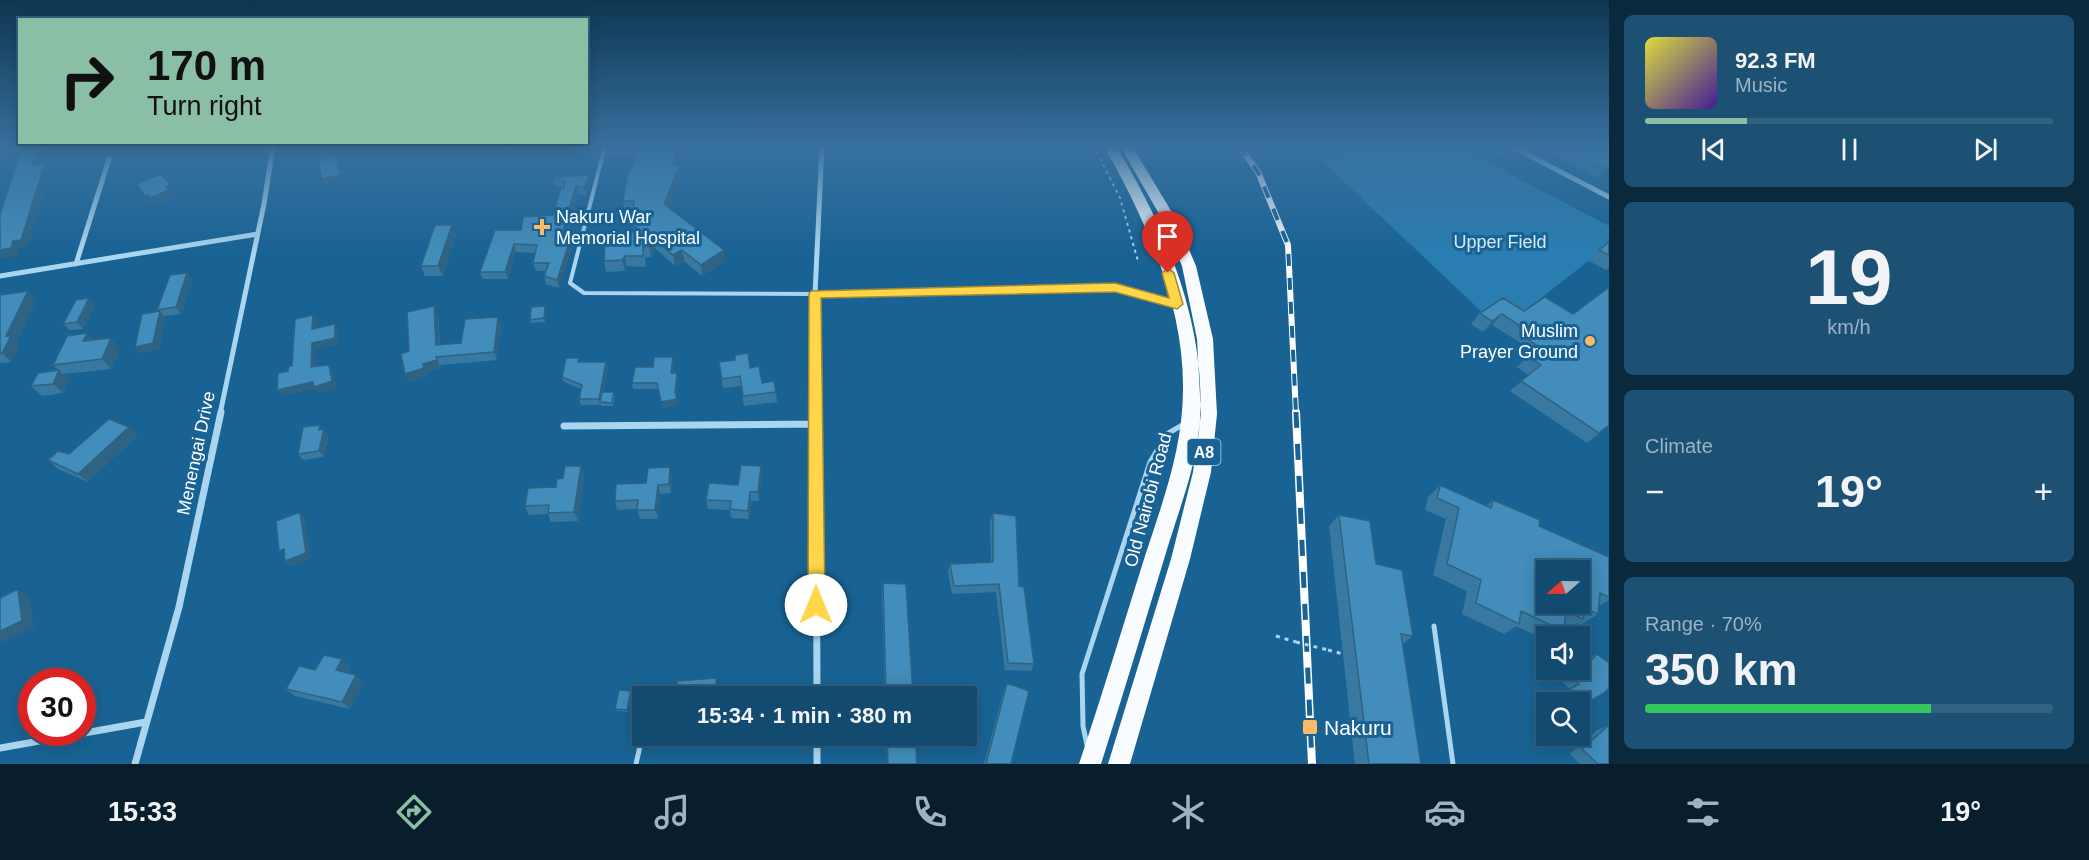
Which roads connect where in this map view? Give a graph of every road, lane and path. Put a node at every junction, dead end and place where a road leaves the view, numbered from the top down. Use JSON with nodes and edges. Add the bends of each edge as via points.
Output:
{"nodes":[{"id":1,"x":102,"y":182,"type":"edge"},
{"id":2,"x":267,"y":182,"type":"edge"},
{"id":3,"x":596,"y":182,"type":"edge"},
{"id":4,"x":820,"y":182,"type":"edge"},
{"id":5,"x":1112,"y":182,"type":"edge"},
{"id":6,"x":1132,"y":182,"type":"edge"},
{"id":7,"x":1146,"y":182,"type":"edge"},
{"id":8,"x":1581,"y":182,"type":"edge"},
{"id":9,"x":1609,"y":196,"type":"edge"},
{"id":10,"x":257,"y":234,"type":"junction"},
{"id":11,"x":1138,"y":261,"type":"dead end"},
{"id":12,"x":76,"y":264,"type":"junction"},
{"id":13,"x":0,"y":276,"type":"edge"},
{"id":14,"x":815,"y":294,"type":"junction"},
{"id":15,"x":1177,"y":304,"type":"junction"},
{"id":16,"x":1191,"y":420,"type":"junction"},
{"id":17,"x":816,"y":424,"type":"junction"},
{"id":18,"x":564,"y":426,"type":"dead end"},
{"id":19,"x":1434,"y":626,"type":"dead end"},
{"id":20,"x":1276,"y":636,"type":"dead end"},
{"id":21,"x":1343,"y":654,"type":"dead end"},
{"id":22,"x":817,"y":686,"type":"edge"},
{"id":23,"x":146,"y":722,"type":"junction"},
{"id":24,"x":640,"y":746,"type":"edge"},
{"id":25,"x":817,"y":746,"type":"edge"},
{"id":26,"x":0,"y":748,"type":"edge"},
{"id":27,"x":1090,"y":762,"type":"edge"},
{"id":28,"x":135,"y":764,"type":"edge"},
{"id":29,"x":636,"y":764,"type":"edge"},
{"id":30,"x":817,"y":764,"type":"edge"},
{"id":31,"x":1119,"y":764,"type":"edge"},
{"id":32,"x":1453,"y":764,"type":"edge"}],
"edges":[{"from":1,"to":12,"type":"street"},
{"from":2,"to":10,"type":"street","name":"Menengai Drive"},
{"from":3,"to":14,"type":"lane","via":[[570,283],[577,290]]},
{"from":4,"to":14,"type":"street"},
{"from":5,"to":11,"type":"path"},
{"from":6,"to":15,"type":"highway","name":"Old Nairobi Road","number":"A8","via":[[1151,223]]},
{"from":7,"to":31,"type":"highway","number":"A8","via":[[1188,264],[1199,303],[1209,415],[1197,494],[1170,604]]},
{"from":8,"to":9,"type":"street"},
{"from":10,"to":12,"type":"street"},
{"from":10,"to":23,"type":"street","name":"Menengai Drive","via":[[179,607]]},
{"from":12,"to":13,"type":"street"},
{"from":14,"to":15,"type":"lane","via":[[1115,287]]},
{"from":14,"to":17,"type":"street"},
{"from":15,"to":16,"type":"highway","name":"Old Nairobi Road","number":"A8","via":[[1190,360]]},
{"from":16,"to":27,"type":"highway","name":"Old Nairobi Road","number":"A8","via":[[1175,494]]},
{"from":16,"to":27,"type":"lane","via":[[1167,435],[1150,462],[1082,674],[1083,726]]},
{"from":17,"to":18,"type":"street"},
{"from":17,"to":22,"type":"street"},
{"from":19,"to":32,"type":"lane"},
{"from":20,"to":21,"type":"path","bridge":true},
{"from":23,"to":26,"type":"street"},
{"from":23,"to":28,"type":"street","name":"Menengai Drive"},
{"from":24,"to":29,"type":"lane"},
{"from":25,"to":30,"type":"street"}]}
